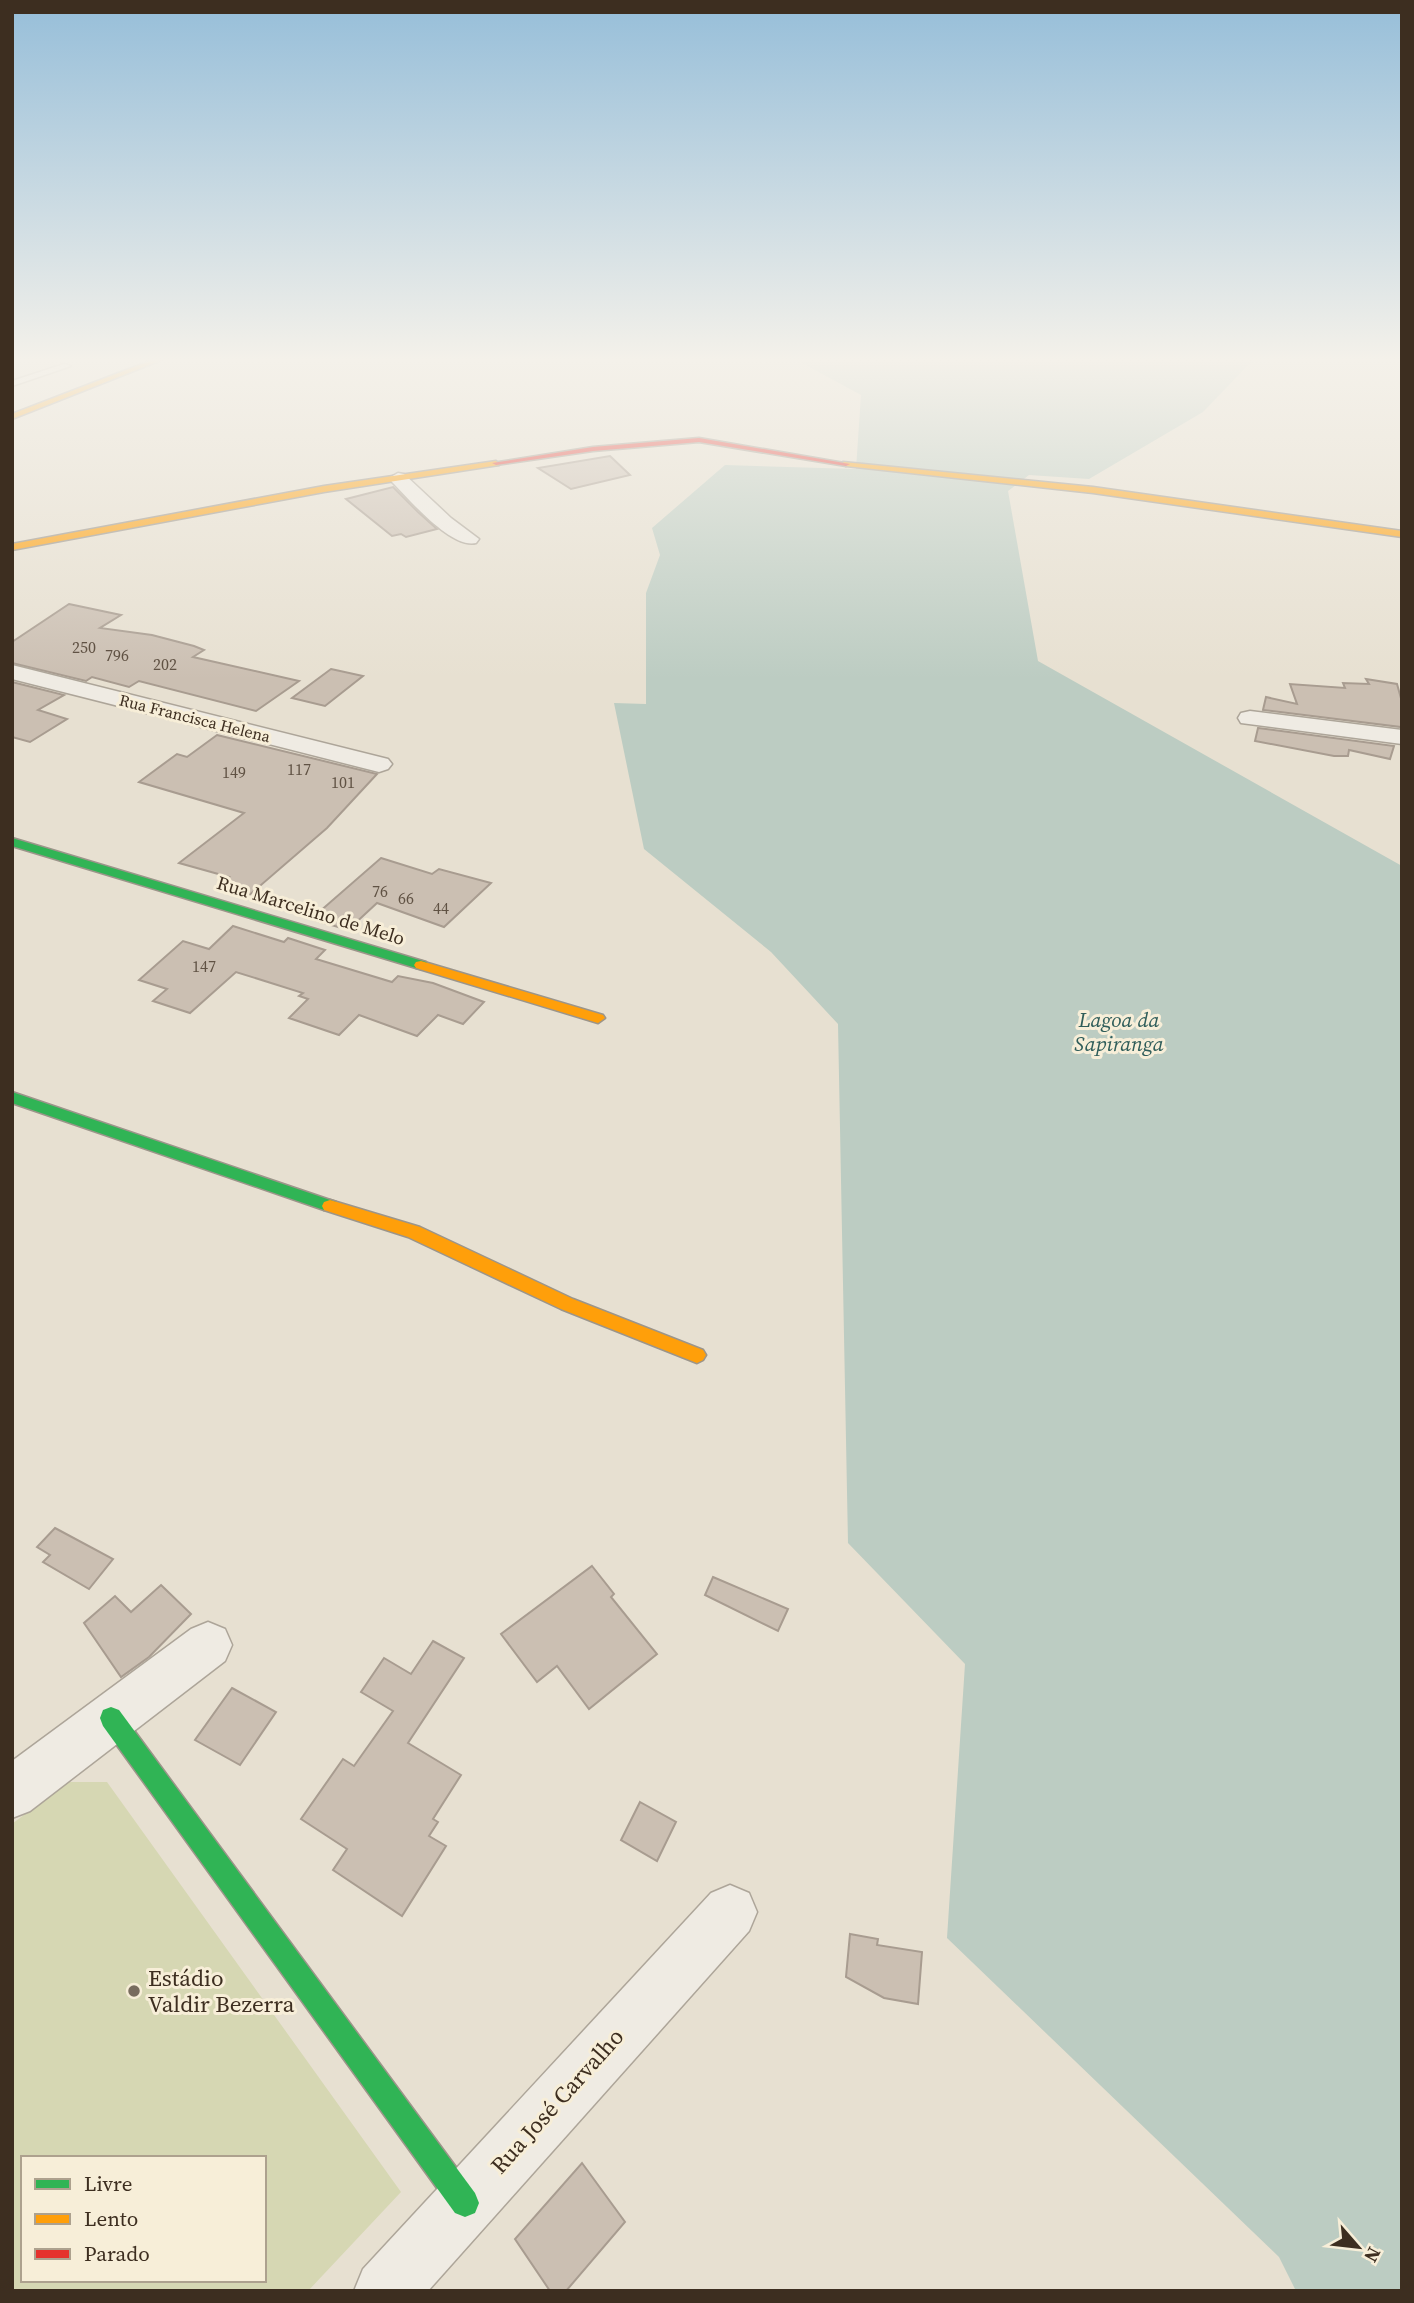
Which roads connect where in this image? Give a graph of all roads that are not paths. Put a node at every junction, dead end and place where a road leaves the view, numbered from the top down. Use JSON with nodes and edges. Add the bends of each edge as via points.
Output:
{"nodes":[{"id":1,"x":489,"y":464,"type":"edge"},
{"id":2,"x":852,"y":464,"type":"edge"},
{"id":3,"x":398,"y":478,"type":"junction"},
{"id":4,"x":1402,"y":534,"type":"edge"},
{"id":5,"x":469,"y":539,"type":"dead end"},
{"id":6,"x":12,"y":547,"type":"edge"},
{"id":7,"x":12,"y":672,"type":"edge"},
{"id":8,"x":1250,"y":718,"type":"dead end"},
{"id":9,"x":1402,"y":737,"type":"edge"},
{"id":10,"x":379,"y":764,"type":"dead end"},
{"id":11,"x":12,"y":842,"type":"edge"},
{"id":12,"x":598,"y":1018,"type":"dead end"},
{"id":13,"x":12,"y":1097,"type":"edge"},
{"id":14,"x":697,"y":1355,"type":"dead end"},
{"id":15,"x":208,"y":1645,"type":"dead end"},
{"id":16,"x":111,"y":1718,"type":"junction"},
{"id":17,"x":12,"y":1793,"type":"edge"},
{"id":18,"x":730,"y":1912,"type":"dead end"},
{"id":19,"x":465,"y":2203,"type":"junction"},
{"id":20,"x":385,"y":2291,"type":"edge"}],
"edges":[{"from":1,"to":3,"type":"main road"},
{"from":2,"to":4,"type":"main road"},
{"from":3,"to":5,"type":"street"},
{"from":3,"to":6,"type":"main road"},
{"from":7,"to":10,"type":"street","name":"Rua Francisca Helena"},
{"from":8,"to":9,"type":"street"},
{"from":11,"to":12,"type":"main road","name":"Rua Marcelino de Melo"},
{"from":13,"to":14,"type":"main road","via":[[414,1232],[567,1304]]},
{"from":15,"to":16,"type":"street"},
{"from":16,"to":17,"type":"street"},
{"from":16,"to":19,"type":"main road"},
{"from":18,"to":19,"type":"street","name":"Rua José Carvalho"},
{"from":19,"to":20,"type":"street","name":"Rua José Carvalho"}]}
